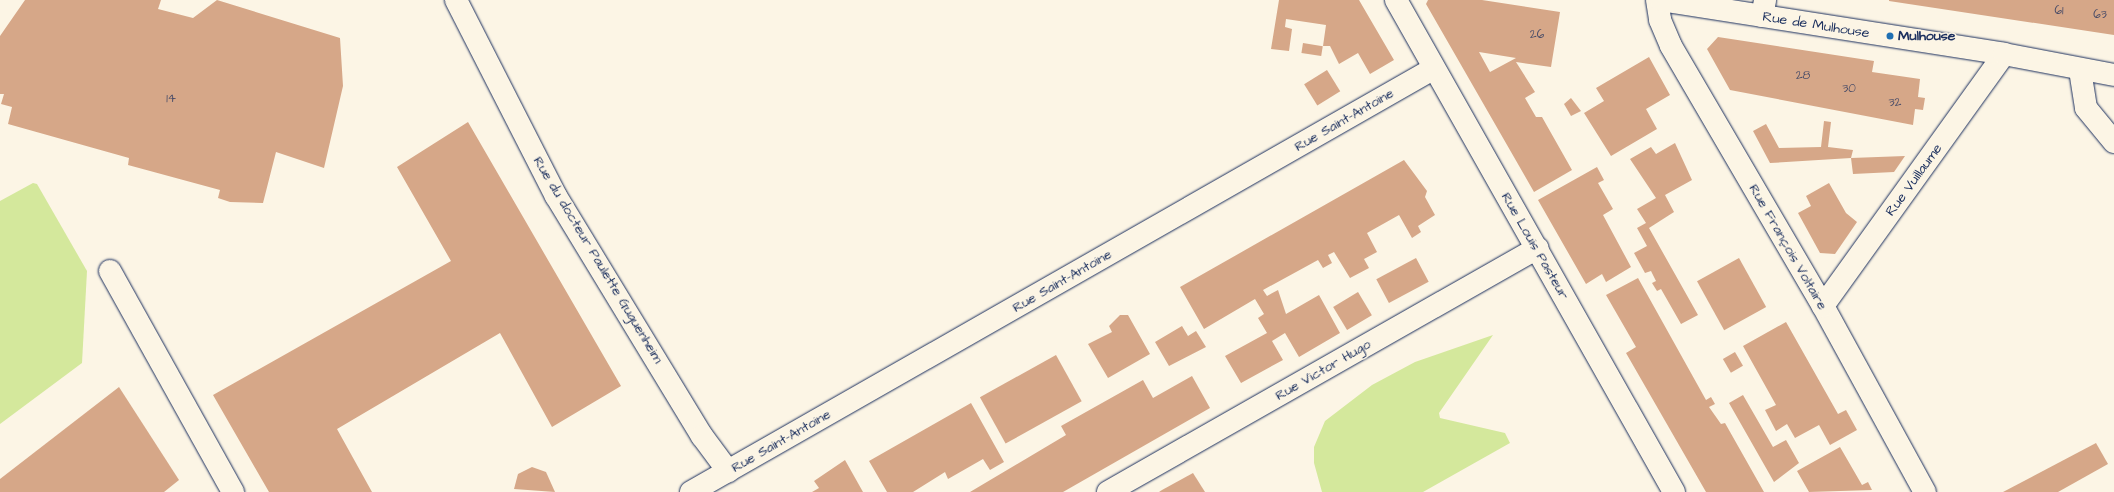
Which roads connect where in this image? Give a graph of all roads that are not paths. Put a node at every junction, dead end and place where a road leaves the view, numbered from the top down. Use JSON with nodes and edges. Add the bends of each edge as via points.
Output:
{"nodes":[{"id":1,"x":456,"y":0,"type":"edge"},
{"id":2,"x":1396,"y":0,"type":"edge"},
{"id":3,"x":1657,"y":0,"type":"edge"},
{"id":4,"x":1660,"y":0,"type":"edge"},
{"id":5,"x":1764,"y":8,"type":"edge"},
{"id":6,"x":2004,"y":54,"type":"junction"},
{"id":7,"x":1433,"y":69,"type":"junction"},
{"id":8,"x":2080,"y":70,"type":"junction"},
{"id":9,"x":2114,"y":75,"type":"edge"},
{"id":10,"x":2114,"y":142,"type":"edge"},
{"id":11,"x":1537,"y":248,"type":"junction"},
{"id":12,"x":110,"y":271,"type":"dead end"},
{"id":13,"x":1823,"y":306,"type":"junction"},
{"id":14,"x":728,"y":471,"type":"junction"},
{"id":15,"x":233,"y":492,"type":"edge"},
{"id":16,"x":691,"y":492,"type":"edge"},
{"id":17,"x":1108,"y":492,"type":"edge"},
{"id":18,"x":1674,"y":492,"type":"edge"},
{"id":19,"x":1925,"y":492,"type":"edge"}],
"edges":[{"from":1,"to":14,"type":"street","name":"Rue du docteur Paulette Guguenheim","via":[[556,196],[702,436]]},
{"from":2,"to":7,"type":"street","name":"Rue Louis Pasteur"},
{"from":3,"to":13,"type":"street","name":"Rue François Voltaire","via":[[1671,46]]},
{"from":4,"to":5,"type":"street","name":"Rue de Mulhouse"},
{"from":5,"to":6,"type":"street","name":"Rue de Mulhouse"},
{"from":6,"to":8,"type":"street","name":"Rue de Mulhouse"},
{"from":6,"to":13,"type":"street","name":"Rue Vuillaume"},
{"from":7,"to":11,"type":"street","name":"Rue Louis Pasteur"},
{"from":7,"to":14,"type":"street","name":"Rue Saint-Antoine"},
{"from":8,"to":9,"type":"street","name":"Rue de Mulhouse"},
{"from":8,"to":10,"type":"street","via":[[2086,108]]},
{"from":11,"to":17,"type":"street","name":"Rue Victor Hugo"},
{"from":11,"to":18,"type":"street","name":"Rue Louis Pasteur"},
{"from":12,"to":15,"type":"street"},
{"from":13,"to":19,"type":"street","name":"Rue François Voltaire"},
{"from":14,"to":16,"type":"street","name":"Rue Saint-Antoine"}]}
